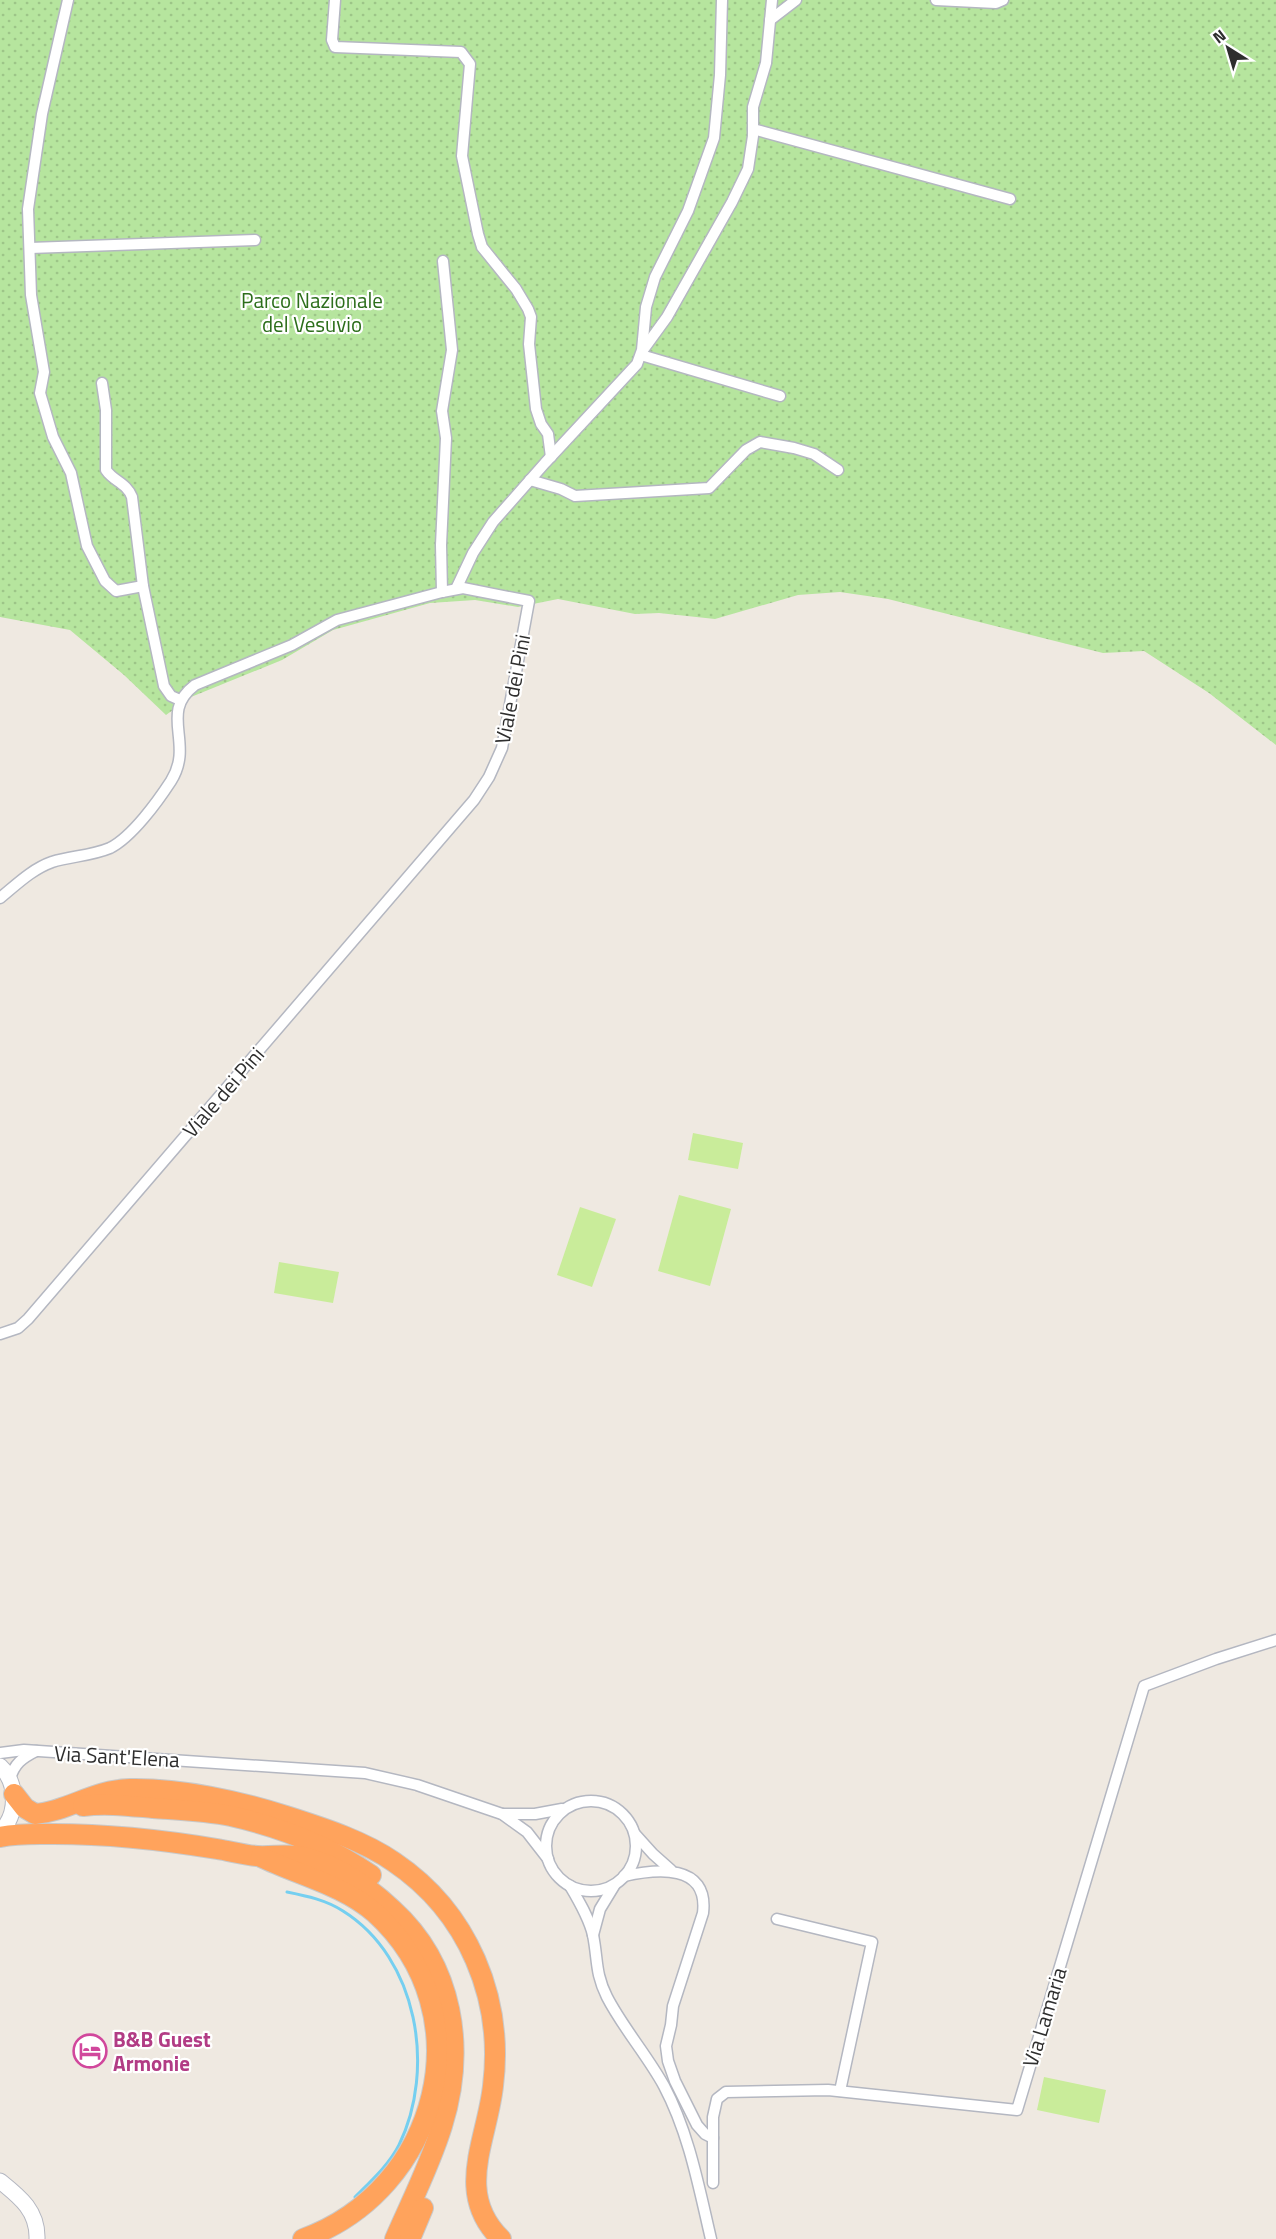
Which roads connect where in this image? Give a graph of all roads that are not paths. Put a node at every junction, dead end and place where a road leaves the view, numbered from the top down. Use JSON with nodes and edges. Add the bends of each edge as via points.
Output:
{"nodes":[{"id":1,"x":68,"y":0,"type":"edge"},
{"id":2,"x":335,"y":0,"type":"edge"},
{"id":3,"x":722,"y":0,"type":"edge"},
{"id":4,"x":772,"y":0,"type":"edge"},
{"id":5,"x":796,"y":0,"type":"edge"},
{"id":6,"x":936,"y":0,"type":"edge"},
{"id":7,"x":1003,"y":0,"type":"edge"},
{"id":8,"x":770,"y":20,"type":"junction"},
{"id":9,"x":753,"y":129,"type":"junction"},
{"id":10,"x":1010,"y":199,"type":"dead end"},
{"id":11,"x":255,"y":240,"type":"dead end"},
{"id":12,"x":30,"y":248,"type":"junction"},
{"id":13,"x":443,"y":261,"type":"dead end"},
{"id":14,"x":642,"y":353,"type":"junction"},
{"id":15,"x":102,"y":383,"type":"dead end"},
{"id":16,"x":780,"y":396,"type":"dead end"},
{"id":17,"x":550,"y":457,"type":"junction"},
{"id":18,"x":838,"y":470,"type":"dead end"},
{"id":19,"x":530,"y":480,"type":"junction"},
{"id":20,"x":142,"y":586,"type":"junction"},
{"id":21,"x":456,"y":590,"type":"junction"},
{"id":22,"x":442,"y":592,"type":"junction"},
{"id":23,"x":180,"y":700,"type":"junction"},
{"id":24,"x":0,"y":898,"type":"edge"},
{"id":25,"x":0,"y":1334,"type":"edge"},
{"id":26,"x":1276,"y":1640,"type":"edge"},
{"id":27,"x":36,"y":1751,"type":"junction"},
{"id":28,"x":0,"y":1752,"type":"edge"},
{"id":29,"x":0,"y":1766,"type":"edge"},
{"id":30,"x":12,"y":1787,"type":"junction"},
{"id":31,"x":568,"y":1807,"type":"junction"},
{"id":32,"x":60,"y":1809,"type":"junction"},
{"id":33,"x":502,"y":1814,"type":"junction"},
{"id":34,"x":0,"y":1832,"type":"edge"},
{"id":35,"x":634,"y":1833,"type":"junction"},
{"id":36,"x":0,"y":1837,"type":"edge"},
{"id":37,"x":258,"y":1856,"type":"junction"},
{"id":38,"x":548,"y":1859,"type":"junction"},
{"id":39,"x":671,"y":1870,"type":"junction"},
{"id":40,"x":620,"y":1880,"type":"junction"},
{"id":41,"x":570,"y":1886,"type":"junction"},
{"id":42,"x":777,"y":1919,"type":"dead end"},
{"id":43,"x":593,"y":1935,"type":"junction"},
{"id":44,"x":840,"y":2091,"type":"junction"},
{"id":45,"x":713,"y":2138,"type":"junction"},
{"id":46,"x":0,"y":2181,"type":"edge"},
{"id":47,"x":712,"y":2183,"type":"dead end"},
{"id":48,"x":37,"y":2239,"type":"edge"},
{"id":49,"x":303,"y":2239,"type":"edge"},
{"id":50,"x":395,"y":2239,"type":"edge"},
{"id":51,"x":410,"y":2239,"type":"edge"},
{"id":52,"x":501,"y":2239,"type":"edge"},
{"id":53,"x":711,"y":2239,"type":"edge"}],
"edges":[{"from":1,"to":12,"type":"street","via":[[42,114],[28,209]]},
{"from":2,"to":17,"type":"street","via":[[332,40],[339,49],[461,52],[470,64],[462,156],[482,248],[516,289],[531,316],[529,344],[536,409],[548,434]]},
{"from":3,"to":14,"type":"street","via":[[722,52],[714,138],[688,211],[655,277],[646,307]]},
{"from":4,"to":8,"type":"street"},
{"from":5,"to":8,"type":"street"},
{"from":6,"to":7,"type":"street"},
{"from":8,"to":9,"type":"street","via":[[766,63],[753,107]]},
{"from":9,"to":10,"type":"street"},
{"from":9,"to":14,"type":"street","via":[[748,169],[732,202],[668,317]]},
{"from":11,"to":12,"type":"street"},
{"from":12,"to":20,"type":"street","via":[[31,295],[44,372],[40,393],[53,437],[71,473],[87,546],[112,589]]},
{"from":13,"to":22,"type":"street","via":[[452,351],[442,411],[446,438]]},
{"from":14,"to":16,"type":"street"},
{"from":14,"to":17,"type":"street","via":[[637,364]]},
{"from":15,"to":20,"type":"street","via":[[106,470],[132,497]]},
{"from":17,"to":19,"type":"street"},
{"from":18,"to":19,"type":"street","via":[[814,454],[760,442],[746,450],[709,488],[575,496]]},
{"from":19,"to":21,"type":"street","via":[[488,530]]},
{"from":20,"to":23,"type":"street","via":[[164,686]]},
{"from":21,"to":22,"type":"street","name":"Viale dei Pini"},
{"from":21,"to":25,"type":"street","name":"Viale dei Pini","via":[[463,588],[529,601],[502,748],[489,777],[474,800],[28,1319],[18,1328]]},
{"from":22,"to":23,"type":"street","name":"Viale dei Pini","via":[[337,620],[292,645],[195,685]]},
{"from":23,"to":24,"type":"street","via":[[180,763],[147,813],[112,847],[40,867]]},
{"from":26,"to":44,"type":"street","name":"Via Lamaria","via":[[1144,1686],[1017,2110]]},
{"from":27,"to":28,"type":"street","name":"Via Sant'Elena"},
{"from":27,"to":30,"type":"street","name":"Via Sant'Elena","via":[[12,1768]]},
{"from":27,"to":33,"type":"street","name":"Via Sant'Elena","via":[[365,1773],[417,1785]]},
{"from":29,"to":30,"type":"main road"},
{"from":30,"to":32,"type":"highway","via":[[25,1808],[35,1814]]},
{"from":30,"to":34,"type":"main road","via":[[13,1808]]},
{"from":31,"to":33,"type":"street","via":[[551,1813]]},
{"from":31,"to":35,"type":"street","via":[[579,1802],[602,1802],[622,1813]]},
{"from":31,"to":38,"type":"street","via":[[547,1835]]},
{"from":32,"to":51,"type":"highway","via":[[101,1804],[206,1812],[261,1825],[316,1844],[347,1860],[395,1894],[424,1924],[445,1955],[459,1992],[467,2032],[467,2064],[459,2117]]},
{"from":32,"to":52,"type":"highway","via":[[103,1792],[133,1789],[248,1805],[357,1842],[393,1861],[422,1883],[465,1937],[477,1959],[492,2010],[493,2086],[476,2189],[483,2218]]},
{"from":33,"to":38,"type":"street","via":[[527,1832]]},
{"from":35,"to":39,"type":"street"},
{"from":35,"to":40,"type":"street","via":[[635,1856]]},
{"from":36,"to":37,"type":"highway","via":[[101,1834]]},
{"from":37,"to":49,"type":"highway","via":[[354,1898],[375,1913],[414,1966],[435,2026],[436,2066],[429,2106],[407,2157],[368,2203],[337,2224]]},
{"from":37,"to":50,"type":"highway","via":[[305,1857],[367,1888],[415,1933],[444,1986],[454,2037],[452,2086],[442,2128]]},
{"from":38,"to":41,"type":"street","via":[[560,1879]]},
{"from":39,"to":40,"type":"street"},
{"from":39,"to":45,"type":"street","via":[[696,1884],[705,1904],[673,2006],[666,2046],[668,2061],[697,2125]]},
{"from":40,"to":41,"type":"street","via":[[593,1891]]},
{"from":40,"to":43,"type":"street","via":[[600,1909]]},
{"from":41,"to":43,"type":"street"},
{"from":42,"to":44,"type":"street","via":[[872,1942]]},
{"from":43,"to":53,"type":"street","via":[[597,1971],[607,1997],[673,2106]]},
{"from":44,"to":45,"type":"street","name":"Via Lamaria","via":[[726,2092],[717,2099]]},
{"from":45,"to":47,"type":"street","name":"Via Lamaria"},
{"from":46,"to":48,"type":"main road","via":[[30,2209]]}]}
